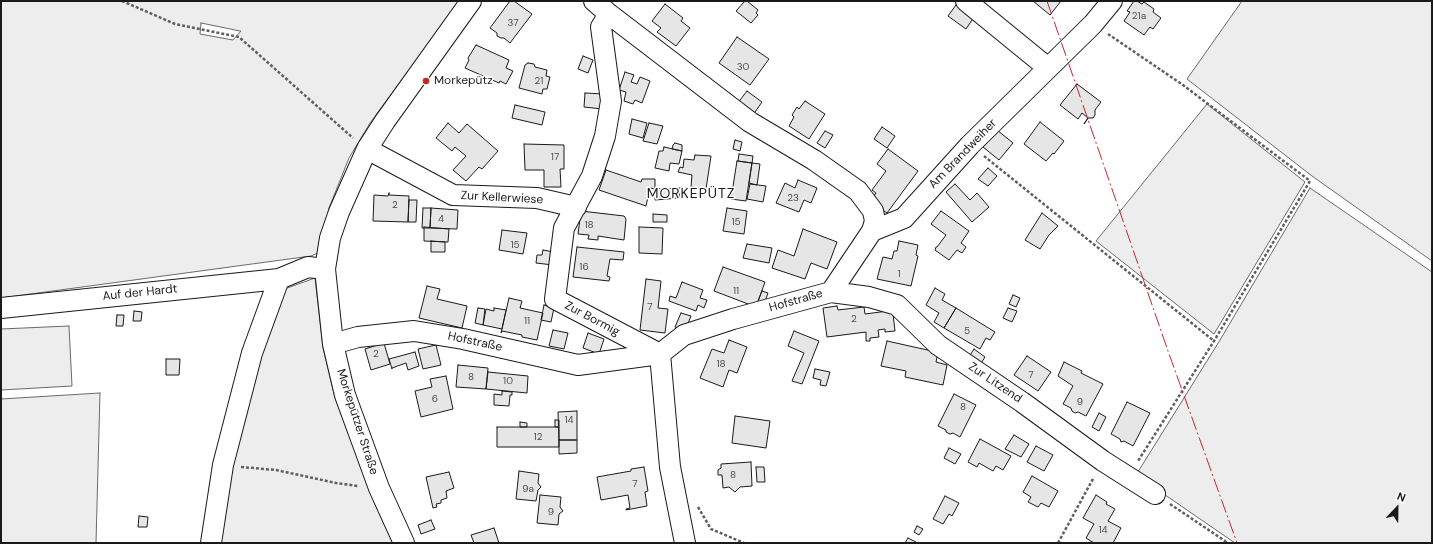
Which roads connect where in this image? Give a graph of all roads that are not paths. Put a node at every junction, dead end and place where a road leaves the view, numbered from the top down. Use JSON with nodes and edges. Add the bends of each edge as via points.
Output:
{"nodes":[{"id":1,"x":471,"y":1,"type":"edge"},
{"id":2,"x":594,"y":1,"type":"edge"},
{"id":3,"x":966,"y":1,"type":"edge"},
{"id":4,"x":1112,"y":1,"type":"edge"},
{"id":5,"x":609,"y":14,"type":"junction"},
{"id":6,"x":1048,"y":68,"type":"junction"},
{"id":7,"x":367,"y":149,"type":"junction"},
{"id":8,"x":576,"y":207,"type":"junction"},
{"id":9,"x":872,"y":231,"type":"junction"},
{"id":10,"x":325,"y":269,"type":"junction"},
{"id":11,"x":279,"y":279,"type":"junction"},
{"id":12,"x":831,"y":292,"type":"junction"},
{"id":13,"x":1,"y":308,"type":"edge"},
{"id":14,"x":333,"y":344,"type":"junction"},
{"id":15,"x":660,"y":354,"type":"junction"},
{"id":16,"x":1155,"y":494,"type":"road end"},
{"id":17,"x":211,"y":543,"type":"edge"},
{"id":18,"x":404,"y":543,"type":"edge"},
{"id":19,"x":685,"y":543,"type":"edge"}],
"edges":[{"from":1,"to":7,"type":"street","name":"Morkepützer Straße","via":[[389,114]]},
{"from":2,"to":5,"type":"street"},
{"from":3,"to":6,"type":"street"},
{"from":4,"to":6,"type":"street","name":"Am Brandweiher","via":[[1093,24]]},
{"from":5,"to":8,"type":"street","name":"Zur Bormig","via":[[601,27],[611,101],[605,136],[592,176]]},
{"from":5,"to":9,"type":"street","via":[[750,122],[814,160],[858,192],[873,211],[875,221]]},
{"from":6,"to":9,"type":"street","name":"Am Brandweiher","via":[[970,145],[904,218]]},
{"from":7,"to":8,"type":"street","name":"Zur Kellerwiese","via":[[452,196],[537,198]]},
{"from":7,"to":10,"type":"street","name":"Morkepützer Straße","via":[[338,212],[330,238]]},
{"from":8,"to":15,"type":"street","name":"Zur Bormig","via":[[564,228],[555,299]]},
{"from":9,"to":12,"type":"street","name":"Hofstraße"},
{"from":10,"to":11,"type":"street","name":"Auf der Hardt","via":[[308,267]]},
{"from":10,"to":14,"type":"street","name":"Morkepützer Straße"},
{"from":11,"to":13,"type":"street","name":"Auf der Hardt"},
{"from":11,"to":17,"type":"street","via":[[252,353],[223,465]]},
{"from":12,"to":15,"type":"street","name":"Hofstraße","via":[[684,335]]},
{"from":12,"to":16,"type":"street","name":"Zur Litzend","via":[[869,297],[897,305],[938,345],[1103,461]]},
{"from":14,"to":15,"type":"street","name":"Hofstraße","via":[[358,337],[414,331],[463,339],[578,365]]},
{"from":14,"to":18,"type":"street","name":"Morkepützer Straße","via":[[345,395],[379,488]]},
{"from":15,"to":19,"type":"street","via":[[670,467]]}]}
